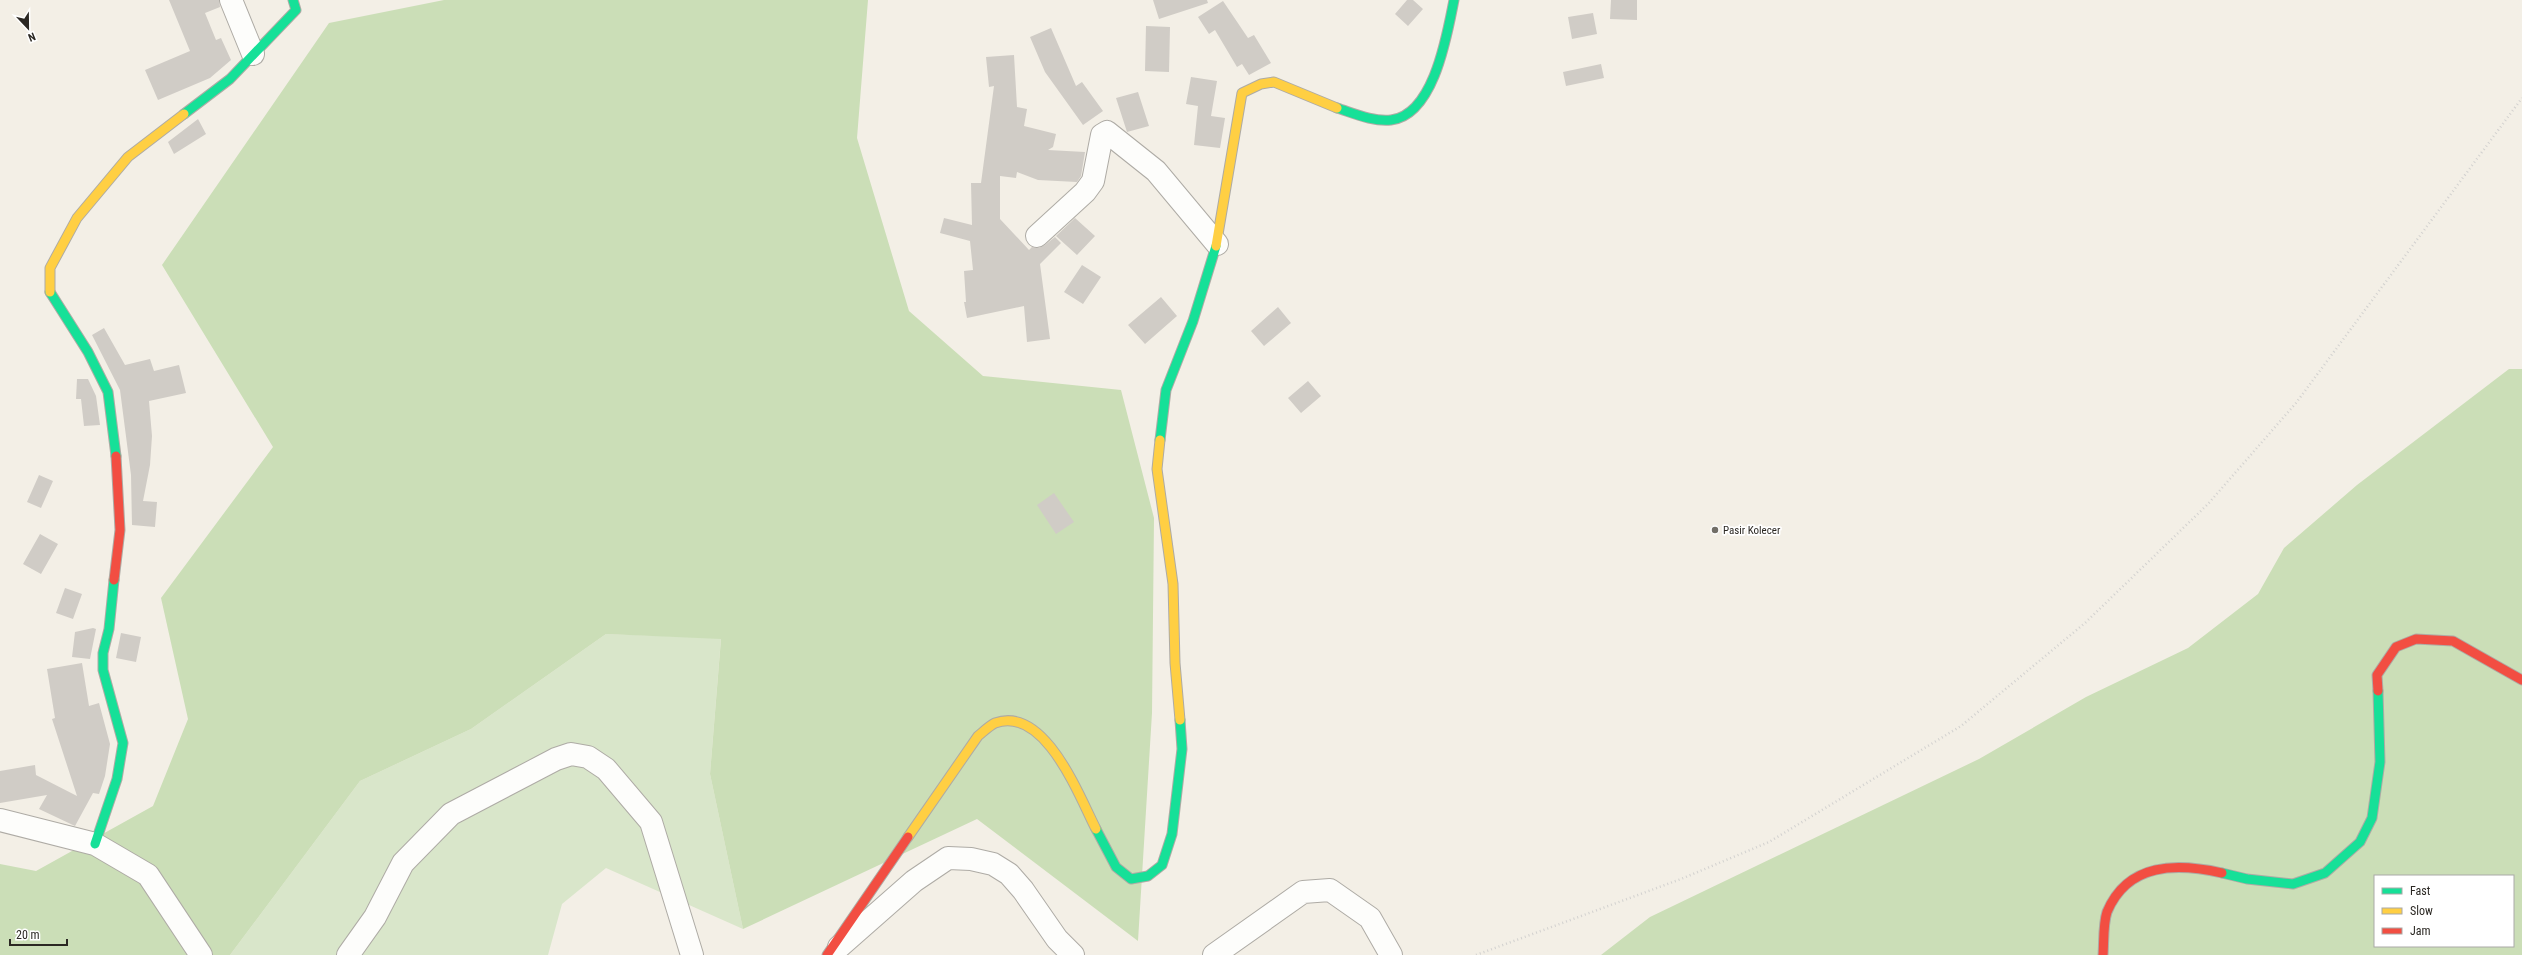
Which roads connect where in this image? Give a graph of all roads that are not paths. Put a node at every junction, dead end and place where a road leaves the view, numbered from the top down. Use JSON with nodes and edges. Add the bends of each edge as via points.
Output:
{"nodes":[{"id":1,"x":231,"y":0,"type":"edge"},
{"id":2,"x":292,"y":0,"type":"edge"},
{"id":3,"x":1454,"y":0,"type":"edge"},
{"id":4,"x":253,"y":54,"type":"junction"},
{"id":5,"x":1037,"y":236,"type":"dead end"},
{"id":6,"x":1217,"y":244,"type":"junction"},
{"id":7,"x":2522,"y":680,"type":"edge"},
{"id":8,"x":0,"y":820,"type":"edge"},
{"id":9,"x":95,"y":844,"type":"junction"},
{"id":10,"x":201,"y":955,"type":"edge"},
{"id":11,"x":348,"y":955,"type":"edge"},
{"id":12,"x":692,"y":955,"type":"edge"},
{"id":13,"x":827,"y":955,"type":"edge"},
{"id":14,"x":831,"y":955,"type":"edge"},
{"id":15,"x":1073,"y":955,"type":"edge"},
{"id":16,"x":1214,"y":955,"type":"edge"},
{"id":17,"x":1391,"y":955,"type":"edge"},
{"id":18,"x":2104,"y":955,"type":"edge"}],
"edges":[{"from":1,"to":4,"type":"street"},
{"from":2,"to":4,"type":"street","via":[[296,10]]},
{"from":3,"to":6,"type":"street","via":[[1443,54],[1425,94],[1405,116],[1391,120],[1343,111],[1280,82],[1259,82],[1242,93]]},
{"from":4,"to":9,"type":"street","via":[[230,79],[128,157],[77,218],[50,268],[50,295],[88,352],[108,392],[119,477],[120,530],[103,664],[123,743],[117,779]]},
{"from":5,"to":6,"type":"street","via":[[1085,192],[1092,181],[1102,135],[1107,132],[1156,171]]},
{"from":6,"to":13,"type":"street","via":[[1193,321],[1166,390],[1157,469],[1173,584],[1182,749],[1172,834],[1162,865],[1148,876],[1131,879],[1116,866],[1055,751],[1041,735],[1018,723],[996,723],[978,736]]},
{"from":7,"to":18,"type":"street","via":[[2453,641],[2416,639],[2396,647],[2378,675],[2380,762],[2372,818],[2360,842],[2325,873],[2293,884],[2247,879],[2202,869],[2158,868],[2126,883],[2107,913]]},
{"from":8,"to":9,"type":"street"},
{"from":9,"to":10,"type":"street","via":[[148,875]]},
{"from":11,"to":12,"type":"street","via":[[375,917],[403,863],[451,814],[571,754],[588,757],[606,769],[651,822]]},
{"from":14,"to":15,"type":"street","via":[[867,920],[914,881],[948,858],[971,859],[993,864],[1009,874],[1057,939]]},
{"from":16,"to":17,"type":"street","via":[[1303,892],[1330,890],[1370,918]]}]}
